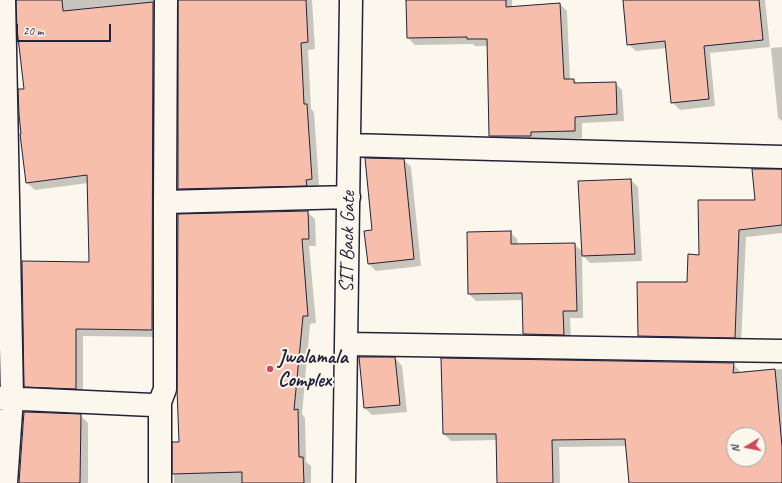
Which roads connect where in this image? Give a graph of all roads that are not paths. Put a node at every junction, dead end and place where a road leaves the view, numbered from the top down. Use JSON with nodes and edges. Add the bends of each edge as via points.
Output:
{"nodes":[{"id":1,"x":4,"y":0,"type":"edge"},
{"id":2,"x":166,"y":0,"type":"edge"},
{"id":3,"x":351,"y":0,"type":"edge"},
{"id":4,"x":3,"y":78,"type":"edge"},
{"id":5,"x":349,"y":146,"type":"junction"},
{"id":6,"x":782,"y":157,"type":"edge"},
{"id":7,"x":349,"y":197,"type":"junction"},
{"id":8,"x":165,"y":202,"type":"junction"},
{"id":9,"x":347,"y":344,"type":"junction"},
{"id":10,"x":782,"y":351,"type":"edge"},
{"id":11,"x":6,"y":398,"type":"edge"},
{"id":12,"x":160,"y":402,"type":"junction"},
{"id":13,"x":6,"y":483,"type":"edge"},
{"id":14,"x":160,"y":483,"type":"edge"},
{"id":15,"x":344,"y":483,"type":"edge"}],
"edges":[{"from":1,"to":4,"type":"street"},
{"from":2,"to":8,"type":"street"},
{"from":3,"to":5,"type":"street","name":"SIT Back Gate"},
{"from":4,"to":11,"type":"street"},
{"from":5,"to":6,"type":"street"},
{"from":5,"to":7,"type":"street","name":"SIT Back Gate"},
{"from":7,"to":8,"type":"street"},
{"from":7,"to":9,"type":"street","name":"SIT Back Gate"},
{"from":8,"to":12,"type":"street","via":[[164,388]]},
{"from":9,"to":10,"type":"street"},
{"from":9,"to":15,"type":"street","name":"SIT Back Gate"},
{"from":11,"to":12,"type":"street","via":[[152,405]]},
{"from":11,"to":13,"type":"street"},
{"from":12,"to":14,"type":"street"}]}
